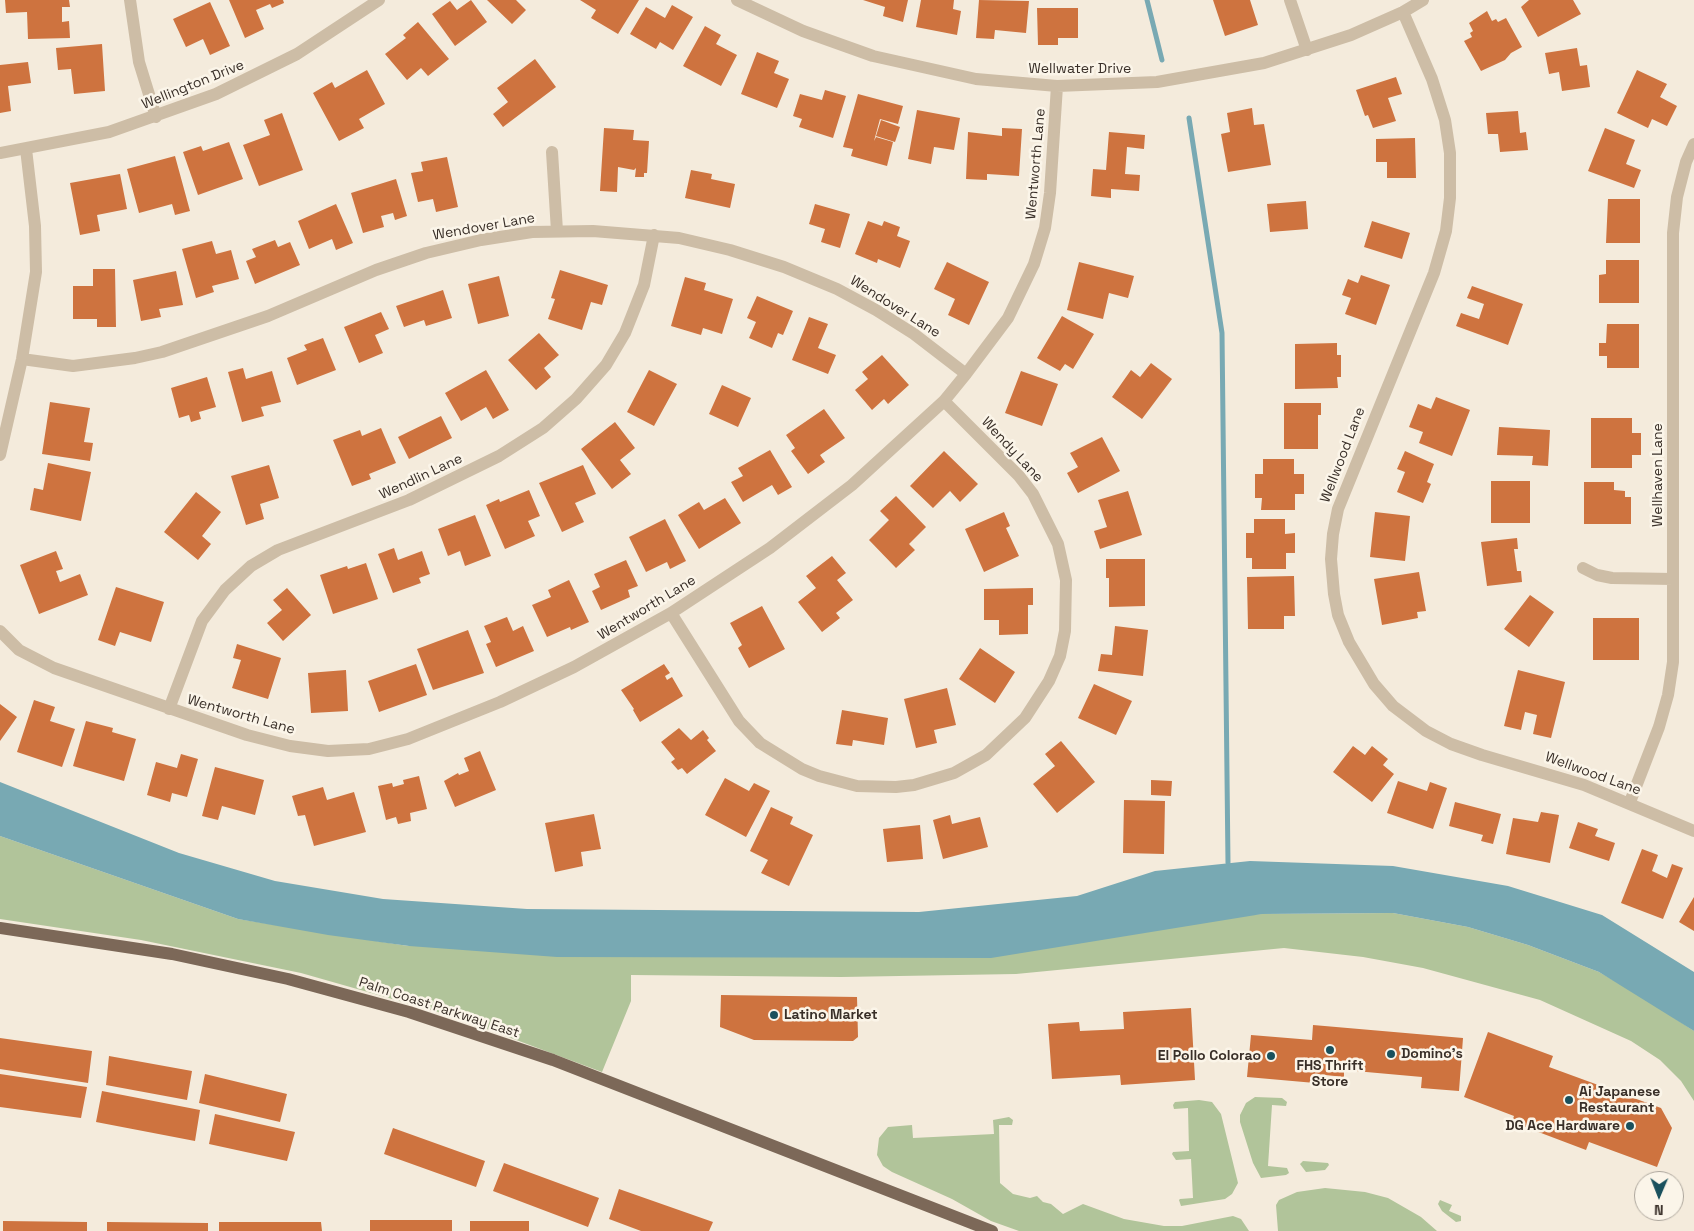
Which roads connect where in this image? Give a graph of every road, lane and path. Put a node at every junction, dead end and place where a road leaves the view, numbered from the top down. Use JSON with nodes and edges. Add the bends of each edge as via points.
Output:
{"nodes":[{"id":1,"x":130,"y":0,"type":"edge"},
{"id":2,"x":379,"y":0,"type":"edge"},
{"id":3,"x":736,"y":0,"type":"edge"},
{"id":4,"x":1290,"y":0,"type":"edge"},
{"id":5,"x":1423,"y":0,"type":"edge"},
{"id":6,"x":1403,"y":12,"type":"junction"},
{"id":7,"x":1307,"y":50,"type":"junction"},
{"id":8,"x":1057,"y":86,"type":"junction"},
{"id":9,"x":156,"y":117,"type":"junction"},
{"id":10,"x":1694,"y":144,"type":"edge"},
{"id":11,"x":26,"y":149,"type":"junction"},
{"id":12,"x":552,"y":152,"type":"dead end"},
{"id":13,"x":0,"y":153,"type":"edge"},
{"id":14,"x":557,"y":231,"type":"junction"},
{"id":15,"x":654,"y":235,"type":"junction"},
{"id":16,"x":22,"y":359,"type":"junction"},
{"id":17,"x":966,"y":374,"type":"junction"},
{"id":18,"x":944,"y":401,"type":"junction"},
{"id":19,"x":0,"y":454,"type":"edge"},
{"id":20,"x":1583,"y":568,"type":"dead end"},
{"id":21,"x":1673,"y":579,"type":"junction"},
{"id":22,"x":671,"y":613,"type":"junction"},
{"id":23,"x":0,"y":631,"type":"edge"},
{"id":24,"x":169,"y":710,"type":"junction"},
{"id":25,"x":1630,"y":802,"type":"junction"},
{"id":26,"x":1694,"y":831,"type":"edge"},
{"id":27,"x":0,"y":928,"type":"edge"},
{"id":28,"x":992,"y":1231,"type":"edge"}],
"edges":[{"from":1,"to":9,"type":"street","via":[[139,62]]},
{"from":2,"to":9,"type":"street","name":"Wellington Drive","via":[[324,38],[269,69]]},
{"from":3,"to":8,"type":"street","name":"Wellwater Drive","via":[[803,31],[873,56],[968,78]]},
{"from":4,"to":7,"type":"street"},
{"from":5,"to":6,"type":"street","name":"Wellwater Drive"},
{"from":6,"to":7,"type":"street","name":"Wellwater Drive"},
{"from":6,"to":25,"type":"street","name":"Wellwood Lane","via":[[1443,111],[1450,154],[1450,198],[1446,231],[1434,273],[1338,508],[1331,559],[1338,615],[1349,642],[1374,684],[1417,726],[1465,749]]},
{"from":7,"to":8,"type":"street","name":"Wellwater Drive","via":[[1264,63],[1199,76],[1113,86]]},
{"from":8,"to":17,"type":"street","name":"Wentworth Lane","via":[[1050,193],[1045,228],[1034,264],[1008,318]]},
{"from":9,"to":11,"type":"street","name":"Wellington Drive","via":[[84,138]]},
{"from":10,"to":21,"type":"street","name":"Wellhaven Lane","via":[[1677,197],[1673,233]]},
{"from":11,"to":13,"type":"street","name":"Wellington Drive"},
{"from":11,"to":16,"type":"street","via":[[36,257]]},
{"from":12,"to":14,"type":"street"},
{"from":14,"to":15,"type":"street","name":"Wendover Lane"},
{"from":14,"to":16,"type":"street","name":"Wendover Lane","via":[[499,237],[426,253],[376,270],[268,316],[144,356],[73,366]]},
{"from":15,"to":17,"type":"street","name":"Wendover Lane","via":[[730,250],[784,267],[837,289],[914,334]]},
{"from":15,"to":24,"type":"street","name":"Wendlin Lane","via":[[644,285],[626,333],[606,365],[576,400],[543,428],[499,456],[410,500],[278,550],[244,571],[224,590],[202,621]]},
{"from":16,"to":19,"type":"street"},
{"from":17,"to":18,"type":"street","name":"Wentworth Lane"},
{"from":18,"to":22,"type":"street","name":"Wentworth Lane","via":[[852,485],[770,548]]},
{"from":18,"to":22,"type":"street","name":"Wendy Lane","via":[[1033,494],[1058,544],[1066,580],[1065,631],[1060,656],[1049,681],[1025,718],[986,755],[954,773],[896,787],[857,786],[802,769],[760,743],[739,721]]},
{"from":20,"to":21,"type":"street","via":[[1612,578]]},
{"from":21,"to":25,"type":"street","name":"Wellhaven Lane","via":[[1673,662],[1668,695]]},
{"from":22,"to":24,"type":"street","name":"Wentworth Lane","via":[[535,687],[428,733],[382,746],[328,751],[290,746]]},
{"from":23,"to":24,"type":"street","name":"Wentworth Lane","via":[[19,650],[36,660]]},
{"from":25,"to":26,"type":"street","name":"Wellwood Lane"},
{"from":27,"to":28,"type":"main road","name":"Palm Coast Parkway East","via":[[181,956],[288,979],[409,1012],[553,1060]]}]}
